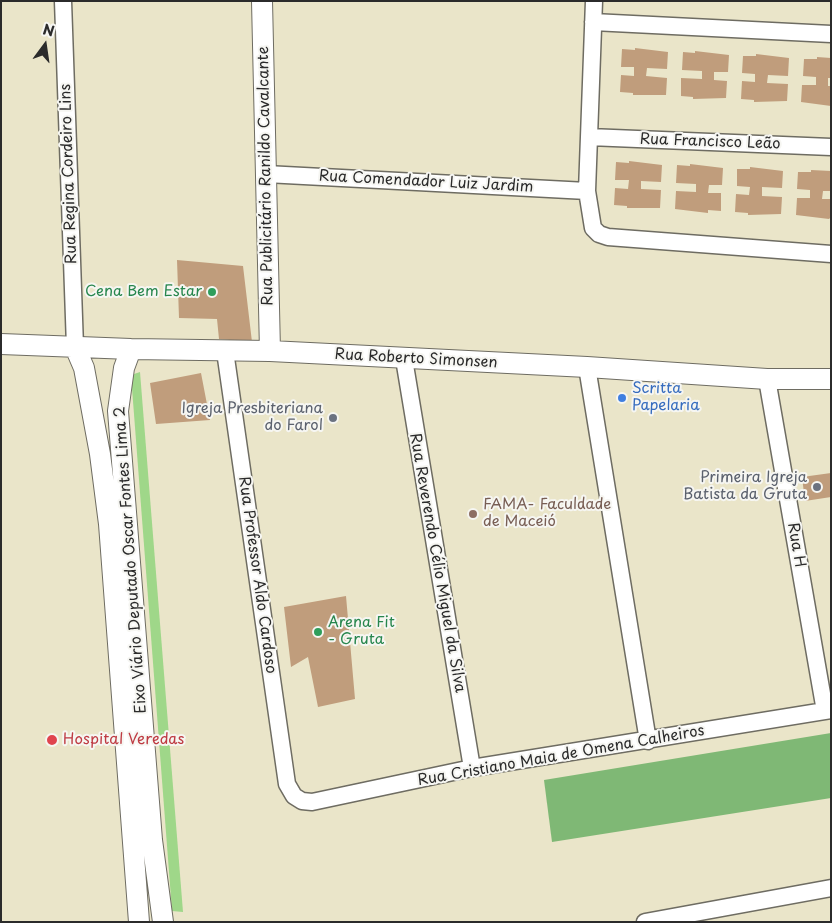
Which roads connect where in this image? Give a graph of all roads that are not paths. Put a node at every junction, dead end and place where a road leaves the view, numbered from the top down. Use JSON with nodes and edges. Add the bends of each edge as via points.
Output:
{"nodes":[{"id":1,"x":63,"y":1,"type":"edge"},
{"id":2,"x":262,"y":1,"type":"edge"},
{"id":3,"x":594,"y":1,"type":"edge"},
{"id":4,"x":593,"y":22,"type":"junction"},
{"id":5,"x":831,"y":34,"type":"edge"},
{"id":6,"x":589,"y":137,"type":"junction"},
{"id":7,"x":831,"y":147,"type":"edge"},
{"id":8,"x":266,"y":174,"type":"junction"},
{"id":9,"x":587,"y":190,"type":"junction"},
{"id":10,"x":831,"y":254,"type":"edge"},
{"id":11,"x":1,"y":344,"type":"edge"},
{"id":12,"x":75,"y":347,"type":"junction"},
{"id":13,"x":131,"y":349,"type":"junction"},
{"id":14,"x":225,"y":351,"type":"junction"},
{"id":15,"x":270,"y":352,"type":"junction"},
{"id":16,"x":404,"y":358,"type":"junction"},
{"id":17,"x":587,"y":367,"type":"junction"},
{"id":18,"x":767,"y":379,"type":"junction"},
{"id":19,"x":831,"y":379,"type":"edge"},
{"id":20,"x":828,"y":710,"type":"edge"},
{"id":21,"x":648,"y":741,"type":"junction"},
{"id":22,"x":472,"y":768,"type":"junction"},
{"id":23,"x":294,"y":796,"type":"joint"},
{"id":24,"x":831,"y":888,"type":"edge"},
{"id":25,"x":669,"y":920,"type":"edge"},
{"id":26,"x":139,"y":922,"type":"edge"},
{"id":27,"x":163,"y":922,"type":"edge"},
{"id":28,"x":645,"y":922,"type":"edge"}],
"edges":[{"from":1,"to":12,"type":"street","name":"Rua Regina Cordeiro Lins"},
{"from":2,"to":8,"type":"street","name":"Rua Publicitário Ranildo Cavalcante"},
{"from":3,"to":4,"type":"street"},
{"from":4,"to":5,"type":"street"},
{"from":4,"to":6,"type":"street"},
{"from":6,"to":7,"type":"street","name":"Rua Francisco Leão"},
{"from":6,"to":9,"type":"street"},
{"from":8,"to":9,"type":"street","name":"Rua Comendador Luiz Jardim"},
{"from":8,"to":15,"type":"street","name":"Rua Publicitário Ranildo Cavalcante"},
{"from":9,"to":10,"type":"street","via":[[593,228],[608,237]]},
{"from":11,"to":12,"type":"street","name":"Rua Roberto Simonsen"},
{"from":12,"to":13,"type":"street","name":"Rua Roberto Simonsen"},
{"from":12,"to":26,"type":"street","name":"Eixo Viário Deputado Oscar Fontes Lima 2","via":[[84,368],[110,524]]},
{"from":13,"to":14,"type":"street","name":"Rua Roberto Simonsen"},
{"from":13,"to":27,"type":"street","name":"Eixo Viário Deputado Oscar Fontes Lima 2","via":[[124,368],[118,411],[152,840]]},
{"from":14,"to":15,"type":"street","name":"Rua Roberto Simonsen"},
{"from":14,"to":23,"type":"street","name":"Rua Professor Aldo Cardoso","via":[[286,784]]},
{"from":15,"to":16,"type":"street","name":"Rua Roberto Simonsen"},
{"from":16,"to":17,"type":"street","name":"Rua Roberto Simonsen"},
{"from":16,"to":22,"type":"street","name":"Rua Reverendo Célio Miguel da Silva"},
{"from":17,"to":18,"type":"street","name":"Rua Roberto Simonsen"},
{"from":17,"to":21,"type":"street"},
{"from":18,"to":19,"type":"street","name":"Rua Roberto Simonsen"},
{"from":18,"to":20,"type":"street","name":"Rua H"},
{"from":20,"to":21,"type":"street","name":"Rua Cristiano Maia de Omena Calheiros"},
{"from":21,"to":22,"type":"street","name":"Rua Cristiano Maia de Omena Calheiros"},
{"from":22,"to":23,"type":"street","name":"Rua Cristiano Maia de Omena Calheiros","via":[[312,802]]},
{"from":24,"to":25,"type":"street"},
{"from":25,"to":28,"type":"street"}]}
